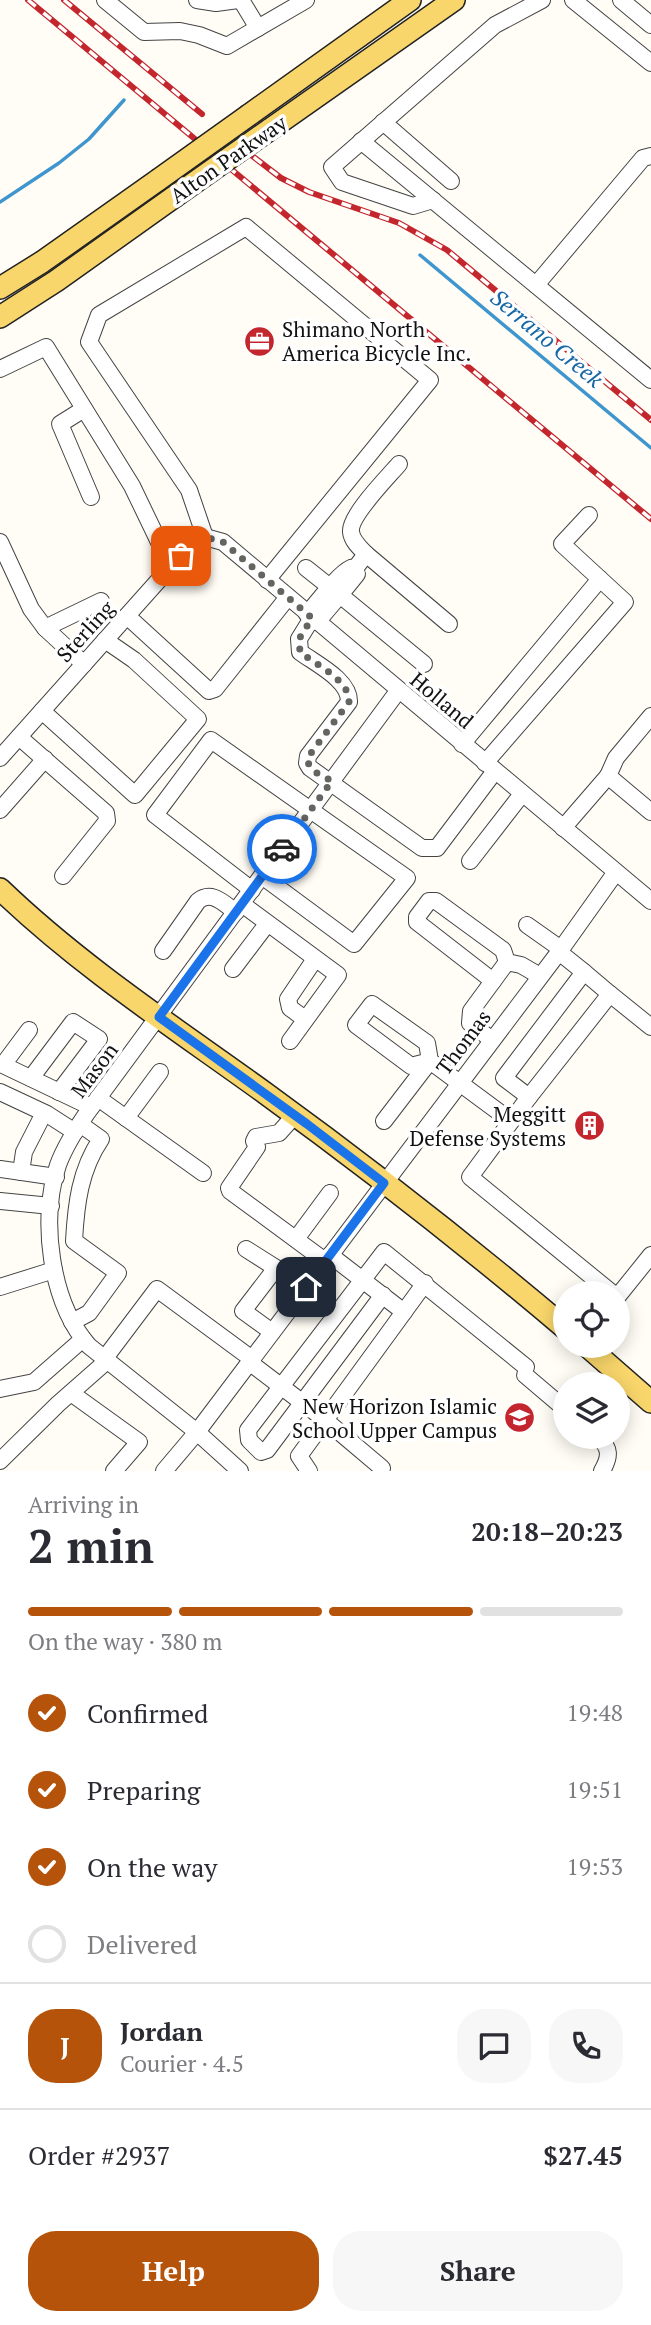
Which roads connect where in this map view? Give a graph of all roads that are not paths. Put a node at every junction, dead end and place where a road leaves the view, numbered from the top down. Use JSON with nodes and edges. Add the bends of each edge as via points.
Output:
{"nodes":[{"id":1,"x":105,"y":0,"type":"edge"},
{"id":2,"x":197,"y":0,"type":"edge"},
{"id":3,"x":239,"y":0,"type":"edge"},
{"id":4,"x":306,"y":0,"type":"edge"},
{"id":5,"x":410,"y":0,"type":"edge"},
{"id":6,"x":454,"y":0,"type":"edge"},
{"id":7,"x":542,"y":0,"type":"edge"},
{"id":8,"x":573,"y":0,"type":"edge"},
{"id":9,"x":621,"y":0,"type":"edge"},
{"id":10,"x":651,"y":25,"type":"edge"},
{"id":11,"x":258,"y":28,"type":"junction"},
{"id":12,"x":651,"y":64,"type":"edge"},
{"id":13,"x":383,"y":122,"type":"junction"},
{"id":14,"x":361,"y":141,"type":"junction"},
{"id":15,"x":651,"y":156,"type":"edge"},
{"id":16,"x":451,"y":181,"type":"dead end"},
{"id":17,"x":432,"y":200,"type":"junction"},
{"id":18,"x":536,"y":285,"type":"junction"},
{"id":19,"x":0,"y":288,"type":"edge"},
{"id":20,"x":0,"y":317,"type":"edge"},
{"id":21,"x":0,"y":369,"type":"edge"},
{"id":22,"x":651,"y":380,"type":"edge"},
{"id":23,"x":84,"y":409,"type":"junction"},
{"id":24,"x":399,"y":464,"type":"dead end"},
{"id":25,"x":91,"y":497,"type":"dead end"},
{"id":26,"x":589,"y":514,"type":"dead end"},
{"id":27,"x":205,"y":537,"type":"junction"},
{"id":28,"x":0,"y":542,"type":"edge"},
{"id":29,"x":366,"y":554,"type":"junction"},
{"id":30,"x":171,"y":567,"type":"junction"},
{"id":31,"x":306,"y":568,"type":"dead end"},
{"id":32,"x":600,"y":579,"type":"junction"},
{"id":33,"x":267,"y":580,"type":"junction"},
{"id":34,"x":336,"y":592,"type":"junction"},
{"id":35,"x":288,"y":597,"type":"junction"},
{"id":36,"x":101,"y":601,"type":"dead end"},
{"id":37,"x":127,"y":616,"type":"junction"},
{"id":38,"x":312,"y":618,"type":"junction"},
{"id":39,"x":449,"y":624,"type":"dead end"},
{"id":40,"x":45,"y":628,"type":"junction"},
{"id":41,"x":105,"y":640,"type":"junction"},
{"id":42,"x":84,"y":664,"type":"junction"},
{"id":43,"x":424,"y":664,"type":"dead end"},
{"id":44,"x":398,"y":691,"type":"junction"},
{"id":45,"x":42,"y":711,"type":"junction"},
{"id":46,"x":651,"y":716,"type":"edge"},
{"id":47,"x":19,"y":737,"type":"junction"},
{"id":48,"x":462,"y":744,"type":"junction"},
{"id":49,"x":0,"y":758,"type":"edge"},
{"id":50,"x":45,"y":759,"type":"junction"},
{"id":51,"x":490,"y":767,"type":"junction"},
{"id":52,"x":608,"y":776,"type":"junction"},
{"id":53,"x":332,"y":781,"type":"junction"},
{"id":54,"x":522,"y":794,"type":"junction"},
{"id":55,"x":0,"y":810,"type":"edge"},
{"id":56,"x":311,"y":810,"type":"junction"},
{"id":57,"x":651,"y":811,"type":"edge"},
{"id":58,"x":563,"y":828,"type":"junction"},
{"id":59,"x":470,"y":861,"type":"dead end"},
{"id":60,"x":616,"y":872,"type":"junction"},
{"id":61,"x":62,"y":876,"type":"dead end"},
{"id":62,"x":262,"y":876,"type":"junction"},
{"id":63,"x":0,"y":889,"type":"edge"},
{"id":64,"x":252,"y":890,"type":"junction"},
{"id":65,"x":651,"y":901,"type":"edge"},
{"id":66,"x":239,"y":908,"type":"junction"},
{"id":67,"x":267,"y":924,"type":"junction"},
{"id":68,"x":527,"y":925,"type":"dead end"},
{"id":69,"x":163,"y":951,"type":"dead end"},
{"id":70,"x":560,"y":951,"type":"junction"},
{"id":71,"x":315,"y":959,"type":"junction"},
{"id":72,"x":507,"y":962,"type":"junction"},
{"id":73,"x":233,"y":969,"type":"dead end"},
{"id":74,"x":584,"y":972,"type":"junction"},
{"id":75,"x":540,"y":976,"type":"junction"},
{"id":76,"x":493,"y":981,"type":"junction"},
{"id":77,"x":610,"y":993,"type":"junction"},
{"id":78,"x":159,"y":1017,"type":"junction"},
{"id":79,"x":305,"y":1019,"type":"junction"},
{"id":80,"x":651,"y":1027,"type":"edge"},
{"id":81,"x":29,"y":1031,"type":"dead end"},
{"id":82,"x":492,"y":1040,"type":"junction"},
{"id":83,"x":290,"y":1041,"type":"dead end"},
{"id":84,"x":430,"y":1060,"type":"junction"},
{"id":85,"x":160,"y":1072,"type":"dead end"},
{"id":86,"x":30,"y":1078,"type":"junction"},
{"id":87,"x":459,"y":1083,"type":"junction"},
{"id":88,"x":60,"y":1092,"type":"junction"},
{"id":89,"x":0,"y":1093,"type":"edge"},
{"id":90,"x":529,"y":1097,"type":"junction"},
{"id":91,"x":95,"y":1103,"type":"junction"},
{"id":92,"x":44,"y":1113,"type":"junction"},
{"id":93,"x":295,"y":1115,"type":"junction"},
{"id":94,"x":126,"y":1118,"type":"junction"},
{"id":95,"x":384,"y":1121,"type":"dead end"},
{"id":96,"x":511,"y":1121,"type":"junction"},
{"id":97,"x":77,"y":1128,"type":"junction"},
{"id":98,"x":0,"y":1169,"type":"edge"},
{"id":99,"x":21,"y":1172,"type":"junction"},
{"id":100,"x":203,"y":1173,"type":"dead end"},
{"id":101,"x":55,"y":1177,"type":"junction"},
{"id":102,"x":384,"y":1183,"type":"junction"},
{"id":103,"x":330,"y":1193,"type":"dead end"},
{"id":104,"x":0,"y":1201,"type":"edge"},
{"id":105,"x":51,"y":1206,"type":"junction"},
{"id":106,"x":296,"y":1240,"type":"junction"},
{"id":107,"x":246,"y":1249,"type":"dead end"},
{"id":108,"x":651,"y":1255,"type":"edge"},
{"id":109,"x":328,"y":1258,"type":"junction"},
{"id":110,"x":276,"y":1268,"type":"junction"},
{"id":111,"x":54,"y":1270,"type":"junction"},
{"id":112,"x":363,"y":1279,"type":"junction"},
{"id":113,"x":596,"y":1281,"type":"edge"},
{"id":114,"x":630,"y":1281,"type":"edge"},
{"id":115,"x":425,"y":1283,"type":"junction"},
{"id":116,"x":0,"y":1287,"type":"edge"},
{"id":117,"x":306,"y":1287,"type":"junction"},
{"id":118,"x":383,"y":1295,"type":"junction"},
{"id":119,"x":404,"y":1312,"type":"junction"},
{"id":120,"x":553,"y":1318,"type":"edge"},
{"id":121,"x":72,"y":1322,"type":"junction"},
{"id":122,"x":272,"y":1332,"type":"junction"},
{"id":123,"x":83,"y":1339,"type":"junction"},
{"id":124,"x":601,"y":1358,"type":"edge"},
{"id":125,"x":106,"y":1359,"type":"junction"},
{"id":126,"x":250,"y":1361,"type":"junction"},
{"id":127,"x":281,"y":1386,"type":"junction"},
{"id":128,"x":0,"y":1389,"type":"edge"},
{"id":129,"x":71,"y":1393,"type":"junction"},
{"id":130,"x":553,"y":1398,"type":"edge"},
{"id":131,"x":651,"y":1402,"type":"edge"},
{"id":132,"x":303,"y":1403,"type":"junction"},
{"id":133,"x":324,"y":1419,"type":"junction"},
{"id":134,"x":197,"y":1432,"type":"junction"},
{"id":135,"x":608,"y":1449,"type":"edge"},
{"id":136,"x":0,"y":1461,"type":"edge"},
{"id":137,"x":382,"y":1468,"type":"dead end"},
{"id":138,"x":114,"y":1471,"type":"edge"},
{"id":139,"x":164,"y":1471,"type":"edge"},
{"id":140,"x":240,"y":1471,"type":"edge"},
{"id":141,"x":309,"y":1471,"type":"edge"},
{"id":142,"x":602,"y":1471,"type":"edge"}],
"edges":[{"from":1,"to":11,"type":"street","via":[[144,32],[180,31],[227,46]]},
{"from":2,"to":3,"type":"street"},
{"from":3,"to":11,"type":"street"},
{"from":4,"to":11,"type":"street"},
{"from":5,"to":19,"type":"main road","name":"Alton Parkway","bridge":true},
{"from":6,"to":20,"type":"main road","name":"Alton Parkway","bridge":true},
{"from":7,"to":13,"type":"street","via":[[495,25]]},
{"from":8,"to":12,"type":"street"},
{"from":9,"to":10,"type":"street"},
{"from":13,"to":14,"type":"street"},
{"from":13,"to":16,"type":"street"},
{"from":14,"to":17,"type":"street"},
{"from":14,"to":17,"type":"street","via":[[332,167],[342,182],[413,206]]},
{"from":15,"to":18,"type":"street","via":[[643,158]]},
{"from":17,"to":18,"type":"street"},
{"from":18,"to":22,"type":"street"},
{"from":21,"to":23,"type":"street","via":[[46,347]]},
{"from":23,"to":25,"type":"street","via":[[60,424]]},
{"from":23,"to":30,"type":"street","via":[[132,486]]},
{"from":24,"to":29,"type":"street","via":[[354,518],[350,530]]},
{"from":26,"to":32,"type":"street","via":[[562,544]]},
{"from":27,"to":30,"type":"street","name":"Sterling","via":[[191,544]]},
{"from":27,"to":33,"type":"street","name":"Holland","via":[[223,542]]},
{"from":27,"to":33,"type":"street","via":[[189,489],[89,342],[99,315],[246,227],[430,380]]},
{"from":28,"to":40,"type":"street","via":[[31,609]]},
{"from":29,"to":34,"type":"street","via":[[354,570],[356,577]]},
{"from":29,"to":39,"type":"street"},
{"from":30,"to":37,"type":"street","name":"Sterling"},
{"from":31,"to":34,"type":"street"},
{"from":32,"to":48,"type":"street"},
{"from":32,"to":51,"type":"street","via":[[625,602]]},
{"from":33,"to":35,"type":"street","name":"Holland"},
{"from":34,"to":38,"type":"street"},
{"from":34,"to":43,"type":"street"},
{"from":35,"to":37,"type":"street","via":[[209,691]]},
{"from":35,"to":38,"type":"street","name":"Holland"},
{"from":36,"to":40,"type":"street"},
{"from":37,"to":41,"type":"street","name":"Sterling"},
{"from":38,"to":44,"type":"street","name":"Holland"},
{"from":38,"to":53,"type":"street","via":[[299,639],[300,652],[345,686],[349,695],[349,702],[308,757],[310,768]]},
{"from":40,"to":42,"type":"street"},
{"from":41,"to":42,"type":"street","name":"Sterling"},
{"from":41,"to":45,"type":"street","via":[[134,660],[198,719],[135,794]]},
{"from":42,"to":45,"type":"street","name":"Sterling"},
{"from":44,"to":48,"type":"street","name":"Holland"},
{"from":44,"to":53,"type":"street","name":"Mason"},
{"from":45,"to":47,"type":"street","name":"Sterling"},
{"from":46,"to":52,"type":"street","via":[[616,758]]},
{"from":47,"to":49,"type":"street","name":"Sterling"},
{"from":47,"to":50,"type":"street"},
{"from":48,"to":51,"type":"street","name":"Holland"},
{"from":50,"to":55,"type":"street"},
{"from":50,"to":61,"type":"street","via":[[106,813],[107,821]]},
{"from":51,"to":53,"type":"street","via":[[433,849],[422,848]]},
{"from":51,"to":54,"type":"street","name":"Holland"},
{"from":52,"to":57,"type":"street"},
{"from":52,"to":58,"type":"street"},
{"from":53,"to":56,"type":"street","name":"Mason"},
{"from":54,"to":58,"type":"street","name":"Holland"},
{"from":54,"to":59,"type":"street"},
{"from":56,"to":62,"type":"street","name":"Mason"},
{"from":56,"to":62,"type":"street","via":[[407,878],[354,944]]},
{"from":56,"to":64,"type":"street","via":[[211,740],[155,815]]},
{"from":58,"to":60,"type":"street","name":"Holland"},
{"from":60,"to":65,"type":"street","name":"Holland"},
{"from":60,"to":70,"type":"street","name":"Thomas"},
{"from":62,"to":64,"type":"street","name":"Mason"},
{"from":63,"to":78,"type":"main road","via":[[36,923]]},
{"from":64,"to":66,"type":"street","name":"Mason"},
{"from":66,"to":67,"type":"street"},
{"from":66,"to":69,"type":"street","via":[[205,896]]},
{"from":66,"to":78,"type":"street","name":"Mason"},
{"from":67,"to":71,"type":"street"},
{"from":67,"to":73,"type":"street"},
{"from":68,"to":70,"type":"street"},
{"from":70,"to":74,"type":"street"},
{"from":70,"to":75,"type":"street","name":"Thomas"},
{"from":71,"to":79,"type":"street","via":[[288,999],[290,1009]]},
{"from":71,"to":79,"type":"street","via":[[338,975]]},
{"from":72,"to":75,"type":"street"},
{"from":72,"to":76,"type":"street"},
{"from":72,"to":76,"type":"street","via":[[503,950],[436,901],[429,901],[417,917],[417,922]]},
{"from":74,"to":77,"type":"street"},
{"from":74,"to":90,"type":"street","via":[[504,1078]]},
{"from":75,"to":82,"type":"street","name":"Thomas"},
{"from":76,"to":82,"type":"street","via":[[471,1011],[470,1023]]},
{"from":77,"to":80,"type":"street"},
{"from":77,"to":90,"type":"street"},
{"from":78,"to":91,"type":"street","name":"Mason"},
{"from":78,"to":93,"type":"main road"},
{"from":79,"to":83,"type":"street"},
{"from":81,"to":86,"type":"street","via":[[3,1065]]},
{"from":82,"to":87,"type":"street","name":"Thomas"},
{"from":84,"to":84,"type":"street","via":[[427,1043],[372,1004],[356,1025],[411,1066]]},
{"from":84,"to":87,"type":"street"},
{"from":84,"to":95,"type":"street"},
{"from":85,"to":94,"type":"street"},
{"from":86,"to":88,"type":"street"},
{"from":86,"to":88,"type":"street","via":[[73,1022],[99,1039]]},
{"from":87,"to":96,"type":"street"},
{"from":87,"to":102,"type":"street","name":"Thomas"},
{"from":88,"to":91,"type":"street"},
{"from":89,"to":92,"type":"street"},
{"from":90,"to":96,"type":"street"},
{"from":91,"to":94,"type":"street"},
{"from":91,"to":97,"type":"street","name":"Mason"},
{"from":92,"to":97,"type":"street"},
{"from":92,"to":99,"type":"street","via":[[24,1152]]},
{"from":93,"to":102,"type":"main road"},
{"from":93,"to":106,"type":"street","via":[[279,1133],[256,1137],[257,1147],[229,1188]]},
{"from":94,"to":100,"type":"street"},
{"from":96,"to":113,"type":"street","via":[[470,1177]]},
{"from":97,"to":101,"type":"street","name":"Mason"},
{"from":97,"to":121,"type":"street","via":[[101,1139],[84,1172],[74,1241],[118,1273],[89,1313]]},
{"from":98,"to":99,"type":"street"},
{"from":99,"to":101,"type":"street"},
{"from":101,"to":105,"type":"street","name":"Mason"},
{"from":102,"to":109,"type":"street","name":"Thomas"},
{"from":102,"to":120,"type":"main road"},
{"from":103,"to":106,"type":"street"},
{"from":104,"to":105,"type":"street"},
{"from":105,"to":111,"type":"street","name":"Mason"},
{"from":106,"to":109,"type":"street"},
{"from":107,"to":110,"type":"street"},
{"from":108,"to":114,"type":"street"},
{"from":109,"to":112,"type":"street"},
{"from":109,"to":117,"type":"street","name":"Thomas"},
{"from":110,"to":117,"type":"street"},
{"from":110,"to":122,"type":"street","via":[[243,1311]]},
{"from":111,"to":116,"type":"street"},
{"from":111,"to":121,"type":"street","name":"Mason"},
{"from":112,"to":115,"type":"street","via":[[384,1252]]},
{"from":112,"to":118,"type":"street"},
{"from":112,"to":127,"type":"street"},
{"from":115,"to":119,"type":"street"},
{"from":115,"to":130,"type":"street"},
{"from":117,"to":122,"type":"street","name":"Thomas"},
{"from":118,"to":119,"type":"street"},
{"from":118,"to":132,"type":"street"},
{"from":119,"to":133,"type":"street"},
{"from":121,"to":123,"type":"street","name":"Mason"},
{"from":122,"to":126,"type":"street","name":"Thomas"},
{"from":123,"to":125,"type":"street","name":"Mason"},
{"from":123,"to":128,"type":"street","via":[[34,1382]]},
{"from":124,"to":131,"type":"main road"},
{"from":125,"to":126,"type":"street","via":[[157,1289]]},
{"from":125,"to":129,"type":"street"},
{"from":125,"to":134,"type":"street","name":"Mason"},
{"from":126,"to":127,"type":"street"},
{"from":126,"to":134,"type":"street","name":"Thomas"},
{"from":127,"to":132,"type":"street"},
{"from":127,"to":132,"type":"street","via":[[248,1430],[249,1440],[261,1452]]},
{"from":129,"to":136,"type":"street"},
{"from":129,"to":138,"type":"street","via":[[139,1442]]},
{"from":132,"to":133,"type":"street"},
{"from":133,"to":137,"type":"street"},
{"from":133,"to":141,"type":"street","via":[[299,1456]]},
{"from":134,"to":139,"type":"street","name":"Thomas"},
{"from":134,"to":140,"type":"street","name":"Mason"},
{"from":135,"to":142,"type":"street"}]}
